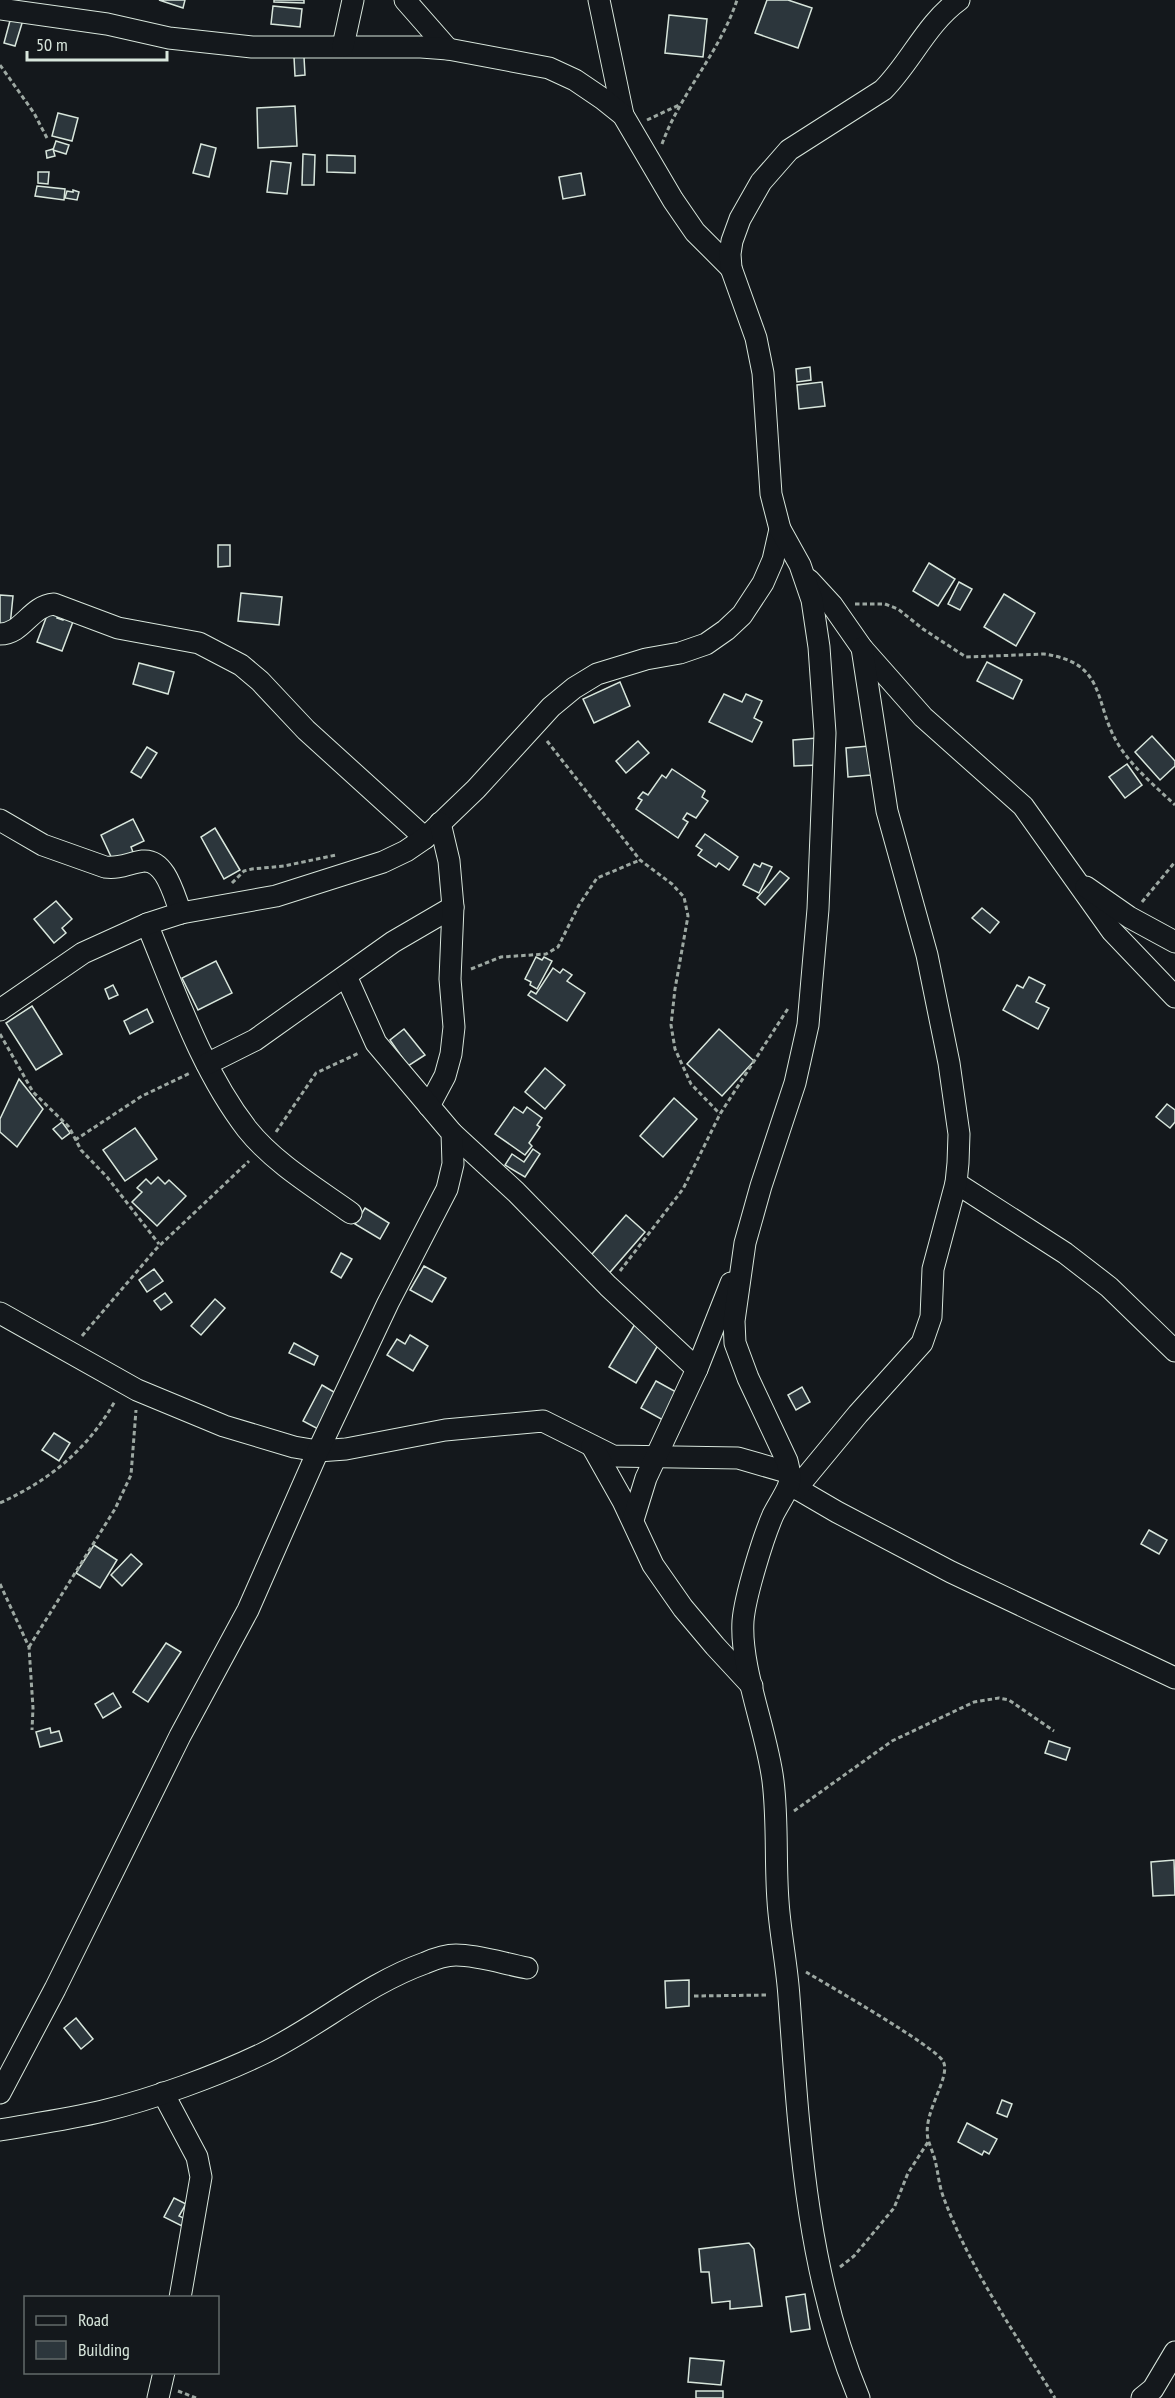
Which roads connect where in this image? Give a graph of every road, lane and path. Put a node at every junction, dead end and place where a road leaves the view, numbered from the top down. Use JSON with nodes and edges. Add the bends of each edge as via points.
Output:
{"nodes":[{"id":1,"x":353,"y":0,"type":"edge"},
{"id":2,"x":405,"y":0,"type":"edge"},
{"id":3,"x":599,"y":0,"type":"edge"},
{"id":4,"x":736,"y":0,"type":"edge"},
{"id":5,"x":959,"y":0,"type":"edge"},
{"id":6,"x":0,"y":9,"type":"edge"},
{"id":7,"x":344,"y":46,"type":"junction"},
{"id":8,"x":448,"y":49,"type":"junction"},
{"id":9,"x":0,"y":65,"type":"edge"},
{"id":10,"x":681,"y":104,"type":"junction"},
{"id":11,"x":627,"y":121,"type":"junction"},
{"id":12,"x":48,"y":140,"type":"dead end"},
{"id":13,"x":654,"y":167,"type":"junction"},
{"id":14,"x":731,"y":268,"type":"junction"},
{"id":15,"x":780,"y":529,"type":"junction"},
{"id":16,"x":805,"y":575,"type":"junction"},
{"id":17,"x":832,"y":605,"type":"junction"},
{"id":18,"x":0,"y":634,"type":"edge"},
{"id":19,"x":862,"y":648,"type":"junction"},
{"id":20,"x":534,"y":726,"type":"junction"},
{"id":21,"x":1175,"y":805,"type":"edge"},
{"id":22,"x":0,"y":820,"type":"edge"},
{"id":23,"x":440,"y":823,"type":"junction"},
{"id":24,"x":425,"y":838,"type":"junction"},
{"id":25,"x":640,"y":860,"type":"junction"},
{"id":26,"x":1175,"y":862,"type":"edge"},
{"id":27,"x":1073,"y":878,"type":"junction"},
{"id":28,"x":453,"y":907,"type":"junction"},
{"id":29,"x":181,"y":913,"type":"junction"},
{"id":30,"x":1130,"y":917,"type":"junction"},
{"id":31,"x":147,"y":924,"type":"junction"},
{"id":32,"x":1175,"y":942,"type":"edge"},
{"id":33,"x":346,"y":976,"type":"junction"},
{"id":34,"x":450,"y":980,"type":"junction"},
{"id":35,"x":1175,"y":997,"type":"edge"},
{"id":36,"x":789,"y":1007,"type":"dead end"},
{"id":37,"x":0,"y":1010,"type":"edge"},
{"id":38,"x":0,"y":1034,"type":"edge"},
{"id":39,"x":376,"y":1043,"type":"junction"},
{"id":40,"x":207,"y":1065,"type":"junction"},
{"id":41,"x":429,"y":1106,"type":"junction"},
{"id":42,"x":720,"y":1114,"type":"junction"},
{"id":43,"x":452,"y":1134,"type":"junction"},
{"id":44,"x":75,"y":1140,"type":"junction"},
{"id":45,"x":265,"y":1147,"type":"junction"},
{"id":46,"x":956,"y":1183,"type":"junction"},
{"id":47,"x":351,"y":1213,"type":"dead end"},
{"id":48,"x":746,"y":1243,"type":"junction"},
{"id":49,"x":159,"y":1245,"type":"junction"},
{"id":50,"x":608,"y":1286,"type":"junction"},
{"id":51,"x":0,"y":1313,"type":"edge"},
{"id":52,"x":70,"y":1351,"type":"junction"},
{"id":53,"x":1175,"y":1351,"type":"edge"},
{"id":54,"x":697,"y":1369,"type":"junction"},
{"id":55,"x":131,"y":1387,"type":"junction"},
{"id":56,"x":592,"y":1446,"type":"junction"},
{"id":57,"x":318,"y":1451,"type":"junction"},
{"id":58,"x":656,"y":1455,"type":"junction"},
{"id":59,"x":792,"y":1482,"type":"junction"},
{"id":60,"x":0,"y":1503,"type":"edge"},
{"id":61,"x":633,"y":1521,"type":"junction"},
{"id":62,"x":0,"y":1584,"type":"edge"},
{"id":63,"x":29,"y":1647,"type":"junction"},
{"id":64,"x":1175,"y":1678,"type":"edge"},
{"id":65,"x":753,"y":1686,"type":"junction"},
{"id":66,"x":32,"y":1730,"type":"dead end"},
{"id":67,"x":1054,"y":1731,"type":"dead end"},
{"id":68,"x":777,"y":1824,"type":"junction"},
{"id":69,"x":784,"y":1958,"type":"junction"},
{"id":70,"x":527,"y":1968,"type":"dead end"},
{"id":71,"x":789,"y":1994,"type":"junction"},
{"id":72,"x":694,"y":1996,"type":"dead end"},
{"id":73,"x":0,"y":2093,"type":"edge"},
{"id":74,"x":163,"y":2093,"type":"junction"},
{"id":75,"x":0,"y":2130,"type":"edge"},
{"id":76,"x":928,"y":2140,"type":"junction"},
{"id":77,"x":822,"y":2281,"type":"junction"},
{"id":78,"x":180,"y":2296,"type":"edge"},
{"id":79,"x":1175,"y":2352,"type":"edge"},
{"id":80,"x":164,"y":2374,"type":"edge"},
{"id":81,"x":158,"y":2398,"type":"edge"},
{"id":82,"x":859,"y":2398,"type":"edge"},
{"id":83,"x":1055,"y":2398,"type":"edge"},
{"id":84,"x":1142,"y":2398,"type":"edge"}],
"edges":[{"from":1,"to":7,"type":"street"},
{"from":2,"to":8,"type":"street"},
{"from":3,"to":11,"type":"street"},
{"from":4,"to":10,"type":"path","via":[[722,38]]},
{"from":5,"to":14,"type":"street","via":[[931,25],[883,90],[789,150],[770,171],[740,219],[732,241]]},
{"from":6,"to":7,"type":"street","via":[[107,24],[169,38],[252,47]]},
{"from":7,"to":8,"type":"street"},
{"from":8,"to":11,"type":"street","via":[[558,72],[593,93]]},
{"from":9,"to":12,"type":"path"},
{"from":10,"to":11,"type":"path"},
{"from":10,"to":13,"type":"path"},
{"from":11,"to":13,"type":"street"},
{"from":13,"to":14,"type":"street","via":[[695,232]]},
{"from":14,"to":15,"type":"street","via":[[756,338],[763,373],[771,494]]},
{"from":15,"to":16,"type":"street"},
{"from":15,"to":20,"type":"street","via":[[763,583],[742,615],[726,630],[706,644],[680,653],[597,674],[574,688]]},
{"from":16,"to":17,"type":"street"},
{"from":16,"to":48,"type":"street","via":[[819,647],[825,733],[812,981],[808,1025],[795,1083]]},
{"from":17,"to":19,"type":"street"},
{"from":17,"to":21,"type":"path","via":[[885,604],[898,609],[966,657],[1044,654],[1074,664],[1092,677],[1118,743]]},
{"from":18,"to":24,"type":"street","via":[[17,630],[31,614],[54,604],[118,628],[213,649],[260,681],[306,730]]},
{"from":19,"to":27,"type":"street","via":[[923,717],[1023,806]]},
{"from":19,"to":46,"type":"street","via":[[887,811],[927,955],[949,1063],[959,1134]]},
{"from":20,"to":23,"type":"street"},
{"from":20,"to":25,"type":"path"},
{"from":22,"to":29,"type":"street","via":[[43,845],[105,867],[143,861],[156,864],[164,873]]},
{"from":23,"to":24,"type":"street"},
{"from":23,"to":28,"type":"street","via":[[449,861]]},
{"from":24,"to":29,"type":"street","via":[[383,862],[306,887]]},
{"from":25,"to":34,"type":"path","via":[[597,878],[553,952],[501,957]]},
{"from":25,"to":42,"type":"path","via":[[684,897],[687,916],[671,1025],[675,1049],[691,1084]]},
{"from":26,"to":30,"type":"path"},
{"from":27,"to":30,"type":"street"},
{"from":27,"to":35,"type":"street","via":[[1112,931]]},
{"from":28,"to":33,"type":"street","via":[[393,942]]},
{"from":28,"to":34,"type":"street"},
{"from":29,"to":31,"type":"street"},
{"from":30,"to":32,"type":"street"},
{"from":31,"to":37,"type":"street","via":[[83,953]]},
{"from":31,"to":40,"type":"street"},
{"from":33,"to":39,"type":"street"},
{"from":33,"to":40,"type":"street","via":[[255,1040]]},
{"from":34,"to":41,"type":"street","via":[[454,1027],[451,1054],[445,1076]]},
{"from":36,"to":42,"type":"path"},
{"from":38,"to":44,"type":"path","via":[[33,1092],[69,1127]]},
{"from":39,"to":41,"type":"street"},
{"from":39,"to":45,"type":"path","via":[[348,1060],[316,1072]]},
{"from":40,"to":44,"type":"path","via":[[142,1096]]},
{"from":40,"to":45,"type":"street","via":[[248,1131]]},
{"from":41,"to":43,"type":"street"},
{"from":42,"to":50,"type":"path","via":[[683,1189]]},
{"from":43,"to":50,"type":"street","via":[[516,1192]]},
{"from":43,"to":57,"type":"street","via":[[453,1164],[447,1189]]},
{"from":44,"to":49,"type":"path"},
{"from":45,"to":47,"type":"street"},
{"from":45,"to":49,"type":"path"},
{"from":46,"to":53,"type":"street","via":[[1065,1253],[1109,1287]]},
{"from":46,"to":59,"type":"street","via":[[933,1269],[931,1317],[922,1343]]},
{"from":48,"to":54,"type":"street"},
{"from":48,"to":59,"type":"street","via":[[734,1321],[735,1343]]},
{"from":49,"to":52,"type":"path"},
{"from":50,"to":54,"type":"street"},
{"from":51,"to":52,"type":"street"},
{"from":52,"to":55,"type":"street"},
{"from":54,"to":58,"type":"street"},
{"from":55,"to":57,"type":"street","via":[[224,1426]]},
{"from":55,"to":60,"type":"path","via":[[69,1461],[51,1476]]},
{"from":55,"to":63,"type":"path","via":[[130,1475],[115,1509]]},
{"from":56,"to":57,"type":"street","via":[[549,1423],[537,1421],[444,1430]]},
{"from":56,"to":58,"type":"street","via":[[613,1456]]},
{"from":56,"to":61,"type":"street"},
{"from":57,"to":73,"type":"street","via":[[248,1610],[169,1757]]},
{"from":58,"to":59,"type":"street","via":[[738,1458]]},
{"from":58,"to":61,"type":"street"},
{"from":59,"to":64,"type":"street","via":[[951,1572]]},
{"from":59,"to":65,"type":"street","via":[[772,1517],[748,1593],[743,1644]]},
{"from":61,"to":65,"type":"street","via":[[653,1565],[683,1608]]},
{"from":62,"to":63,"type":"path"},
{"from":63,"to":66,"type":"path"},
{"from":65,"to":68,"type":"street","via":[[768,1748]]},
{"from":67,"to":68,"type":"path","via":[[1009,1700],[974,1702],[892,1741]]},
{"from":68,"to":69,"type":"street"},
{"from":69,"to":71,"type":"street"},
{"from":69,"to":76,"type":"path","via":[[943,2061],[942,2083],[926,2125]]},
{"from":70,"to":74,"type":"street","via":[[455,1955],[440,1957],[402,1971],[262,2054]]},
{"from":71,"to":72,"type":"path"},
{"from":71,"to":77,"type":"street","via":[[810,2223]]},
{"from":74,"to":75,"type":"street","via":[[103,2111]]},
{"from":74,"to":78,"type":"street","via":[[197,2157],[201,2177]]},
{"from":76,"to":77,"type":"path","via":[[908,2173],[894,2208],[854,2256]]},
{"from":76,"to":83,"type":"path","via":[[942,2194],[973,2263]]},
{"from":77,"to":82,"type":"street","via":[[846,2367]]},
{"from":79,"to":84,"type":"street","via":[[1153,2389]]},
{"from":80,"to":81,"type":"street"}]}
